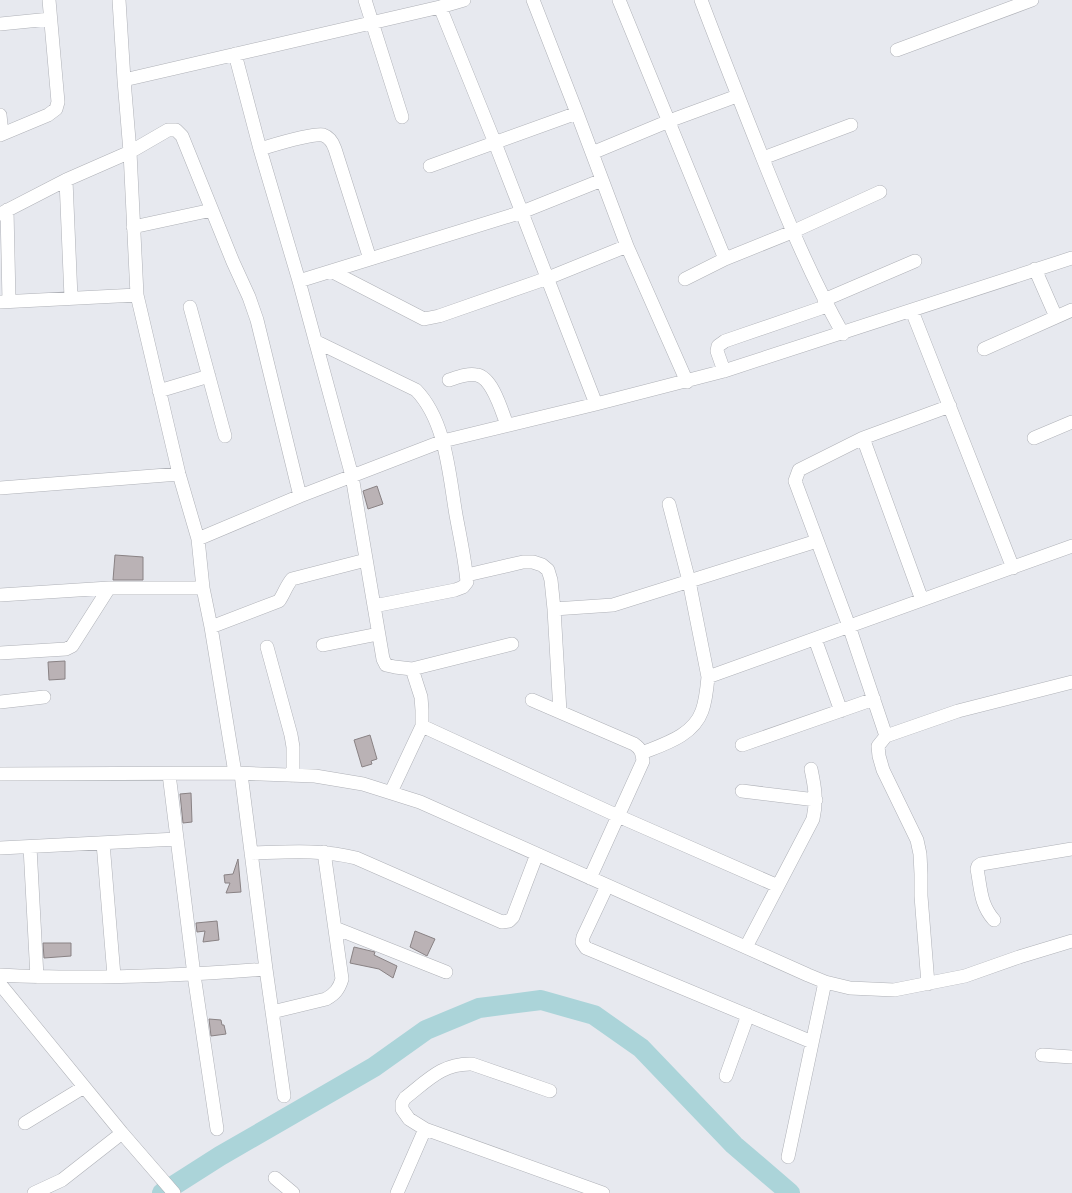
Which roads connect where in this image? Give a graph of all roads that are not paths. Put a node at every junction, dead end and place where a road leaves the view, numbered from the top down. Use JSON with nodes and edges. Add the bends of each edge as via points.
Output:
{"nodes":[{"id":1,"x":49,"y":0,"type":"edge"},
{"id":2,"x":119,"y":0,"type":"edge"},
{"id":3,"x":365,"y":0,"type":"edge"},
{"id":4,"x":464,"y":0,"type":"edge"},
{"id":5,"x":533,"y":0,"type":"edge"},
{"id":6,"x":619,"y":0,"type":"edge"},
{"id":7,"x":702,"y":0,"type":"edge"},
{"id":8,"x":1032,"y":0,"type":"edge"},
{"id":9,"x":440,"y":7,"type":"junction"},
{"id":10,"x":50,"y":19,"type":"junction"},
{"id":11,"x":373,"y":22,"type":"junction"},
{"id":12,"x":0,"y":24,"type":"edge"},
{"id":13,"x":897,"y":50,"type":"dead end"},
{"id":14,"x":235,"y":54,"type":"junction"},
{"id":15,"x":124,"y":80,"type":"junction"},
{"id":16,"x":737,"y":96,"type":"junction"},
{"id":17,"x":577,"y":113,"type":"junction"},
{"id":18,"x":0,"y":115,"type":"edge"},
{"id":19,"x":402,"y":117,"type":"dead end"},
{"id":20,"x":669,"y":121,"type":"junction"},
{"id":21,"x":851,"y":125,"type":"dead end"},
{"id":22,"x":1,"y":135,"type":"edge"},
{"id":23,"x":495,"y":143,"type":"junction"},
{"id":24,"x":260,"y":149,"type":"junction"},
{"id":25,"x":130,"y":152,"type":"junction"},
{"id":26,"x":592,"y":153,"type":"junction"},
{"id":27,"x":763,"y":158,"type":"junction"},
{"id":28,"x":430,"y":166,"type":"dead end"},
{"id":29,"x":66,"y":180,"type":"junction"},
{"id":30,"x":602,"y":180,"type":"junction"},
{"id":31,"x":880,"y":192,"type":"dead end"},
{"id":32,"x":212,"y":210,"type":"junction"},
{"id":33,"x":4,"y":212,"type":"edge"},
{"id":34,"x":522,"y":212,"type":"junction"},
{"id":35,"x":133,"y":227,"type":"junction"},
{"id":36,"x":792,"y":232,"type":"junction"},
{"id":37,"x":627,"y":246,"type":"junction"},
{"id":38,"x":1072,"y":258,"type":"edge"},
{"id":39,"x":370,"y":259,"type":"junction"},
{"id":40,"x":725,"y":260,"type":"junction"},
{"id":41,"x":915,"y":261,"type":"dead end"},
{"id":42,"x":1035,"y":270,"type":"junction"},
{"id":43,"x":331,"y":271,"type":"junction"},
{"id":44,"x":548,"y":278,"type":"junction"},
{"id":45,"x":685,"y":279,"type":"dead end"},
{"id":46,"x":299,"y":281,"type":"junction"},
{"id":47,"x":137,"y":294,"type":"junction"},
{"id":48,"x":71,"y":298,"type":"junction"},
{"id":49,"x":5,"y":301,"type":"edge"},
{"id":50,"x":826,"y":303,"type":"junction"},
{"id":51,"x":190,"y":307,"type":"dead end"},
{"id":52,"x":1072,"y":310,"type":"edge"},
{"id":53,"x":912,"y":311,"type":"junction"},
{"id":54,"x":1056,"y":318,"type":"junction"},
{"id":55,"x":842,"y":334,"type":"junction"},
{"id":56,"x":315,"y":341,"type":"junction"},
{"id":57,"x":984,"y":349,"type":"dead end"},
{"id":58,"x":724,"y":371,"type":"junction"},
{"id":59,"x":209,"y":376,"type":"junction"},
{"id":60,"x":449,"y":380,"type":"dead end"},
{"id":61,"x":686,"y":382,"type":"junction"},
{"id":62,"x":159,"y":391,"type":"junction"},
{"id":63,"x":596,"y":404,"type":"junction"},
{"id":64,"x":950,"y":406,"type":"junction"},
{"id":65,"x":1072,"y":422,"type":"edge"},
{"id":66,"x":507,"y":425,"type":"junction"},
{"id":67,"x":225,"y":436,"type":"dead end"},
{"id":68,"x":862,"y":438,"type":"junction"},
{"id":69,"x":1034,"y":438,"type":"dead end"},
{"id":70,"x":442,"y":441,"type":"junction"},
{"id":71,"x":179,"y":474,"type":"junction"},
{"id":72,"x":352,"y":476,"type":"junction"},
{"id":73,"x":0,"y":488,"type":"edge"},
{"id":74,"x":300,"y":496,"type":"junction"},
{"id":75,"x":669,"y":504,"type":"dead end"},
{"id":76,"x":198,"y":539,"type":"junction"},
{"id":77,"x":817,"y":541,"type":"junction"},
{"id":78,"x":1072,"y":546,"type":"edge"},
{"id":79,"x":366,"y":560,"type":"junction"},
{"id":80,"x":1013,"y":568,"type":"junction"},
{"id":81,"x":466,"y":575,"type":"junction"},
{"id":82,"x":689,"y":582,"type":"junction"},
{"id":83,"x":109,"y":588,"type":"junction"},
{"id":84,"x":203,"y":588,"type":"junction"},
{"id":85,"x":0,"y":595,"type":"edge"},
{"id":86,"x":922,"y":600,"type":"junction"},
{"id":87,"x":374,"y":606,"type":"junction"},
{"id":88,"x":554,"y":609,"type":"junction"},
{"id":89,"x":849,"y":626,"type":"junction"},
{"id":90,"x":211,"y":627,"type":"junction"},
{"id":91,"x":378,"y":634,"type":"junction"},
{"id":92,"x":815,"y":639,"type":"junction"},
{"id":93,"x":512,"y":644,"type":"dead end"},
{"id":94,"x":323,"y":645,"type":"dead end"},
{"id":95,"x":267,"y":647,"type":"dead end"},
{"id":96,"x":0,"y":653,"type":"edge"},
{"id":97,"x":412,"y":669,"type":"junction"},
{"id":98,"x":708,"y":677,"type":"junction"},
{"id":99,"x":1072,"y":682,"type":"edge"},
{"id":100,"x":44,"y":697,"type":"dead end"},
{"id":101,"x":874,"y":699,"type":"junction"},
{"id":102,"x":532,"y":700,"type":"dead end"},
{"id":103,"x":0,"y":702,"type":"edge"},
{"id":104,"x":841,"y":711,"type":"junction"},
{"id":105,"x":560,"y":712,"type":"junction"},
{"id":106,"x":422,"y":726,"type":"junction"},
{"id":107,"x":886,"y":736,"type":"junction"},
{"id":108,"x":742,"y":745,"type":"dead end"},
{"id":109,"x":642,"y":753,"type":"junction"},
{"id":110,"x":811,"y":769,"type":"dead end"},
{"id":111,"x":0,"y":774,"type":"edge"},
{"id":112,"x":170,"y":774,"type":"junction"},
{"id":113,"x":238,"y":774,"type":"junction"},
{"id":114,"x":293,"y":776,"type":"junction"},
{"id":115,"x":742,"y":791,"type":"dead end"},
{"id":116,"x":391,"y":792,"type":"junction"},
{"id":117,"x":816,"y":800,"type":"junction"},
{"id":118,"x":618,"y":816,"type":"junction"},
{"id":119,"x":177,"y":839,"type":"junction"},
{"id":120,"x":103,"y":843,"type":"junction"},
{"id":121,"x":30,"y":847,"type":"junction"},
{"id":122,"x":0,"y":848,"type":"edge"},
{"id":123,"x":1072,"y":849,"type":"edge"},
{"id":124,"x":251,"y":852,"type":"junction"},
{"id":125,"x":324,"y":852,"type":"junction"},
{"id":126,"x":537,"y":854,"type":"junction"},
{"id":127,"x":590,"y":878,"type":"junction"},
{"id":128,"x":607,"y":886,"type":"junction"},
{"id":129,"x":778,"y":886,"type":"junction"},
{"id":130,"x":994,"y":920,"type":"dead end"},
{"id":131,"x":335,"y":928,"type":"junction"},
{"id":132,"x":1072,"y":941,"type":"edge"},
{"id":133,"x":746,"y":947,"type":"junction"},
{"id":134,"x":266,"y":969,"type":"junction"},
{"id":135,"x":446,"y":972,"type":"dead end"},
{"id":136,"x":0,"y":975,"type":"edge"},
{"id":137,"x":194,"y":975,"type":"junction"},
{"id":138,"x":114,"y":976,"type":"junction"},
{"id":139,"x":37,"y":977,"type":"junction"},
{"id":140,"x":825,"y":982,"type":"junction"},
{"id":141,"x":0,"y":984,"type":"edge"},
{"id":142,"x":928,"y":984,"type":"junction"},
{"id":143,"x":272,"y":1012,"type":"junction"},
{"id":144,"x":748,"y":1015,"type":"junction"},
{"id":145,"x":812,"y":1042,"type":"junction"},
{"id":146,"x":1042,"y":1055,"type":"dead end"},
{"id":147,"x":1072,"y":1057,"type":"edge"},
{"id":148,"x":726,"y":1076,"type":"dead end"},
{"id":149,"x":84,"y":1087,"type":"junction"},
{"id":150,"x":550,"y":1091,"type":"dead end"},
{"id":151,"x":284,"y":1096,"type":"dead end"},
{"id":152,"x":25,"y":1124,"type":"dead end"},
{"id":153,"x":425,"y":1128,"type":"junction"},
{"id":154,"x":217,"y":1129,"type":"dead end"},
{"id":155,"x":122,"y":1133,"type":"junction"},
{"id":156,"x":788,"y":1157,"type":"dead end"},
{"id":157,"x":275,"y":1178,"type":"dead end"},
{"id":158,"x":34,"y":1193,"type":"edge"},
{"id":159,"x":174,"y":1193,"type":"edge"},
{"id":160,"x":292,"y":1193,"type":"edge"},
{"id":161,"x":397,"y":1193,"type":"edge"},
{"id":162,"x":603,"y":1193,"type":"edge"}],
"edges":[{"from":1,"to":10,"type":"street"},
{"from":2,"to":15,"type":"street"},
{"from":3,"to":11,"type":"street"},
{"from":4,"to":9,"type":"street"},
{"from":5,"to":17,"type":"street"},
{"from":6,"to":20,"type":"street"},
{"from":7,"to":16,"type":"street"},
{"from":8,"to":13,"type":"street"},
{"from":9,"to":11,"type":"street"},
{"from":9,"to":23,"type":"street"},
{"from":10,"to":12,"type":"street"},
{"from":10,"to":22,"type":"street","via":[[58,102],[56,109],[48,115]]},
{"from":11,"to":14,"type":"street"},
{"from":11,"to":19,"type":"street"},
{"from":14,"to":15,"type":"street"},
{"from":14,"to":24,"type":"street"},
{"from":15,"to":25,"type":"street"},
{"from":16,"to":20,"type":"street"},
{"from":16,"to":27,"type":"street"},
{"from":17,"to":23,"type":"street"},
{"from":17,"to":26,"type":"street"},
{"from":18,"to":22,"type":"street"},
{"from":20,"to":26,"type":"street"},
{"from":20,"to":40,"type":"street"},
{"from":21,"to":27,"type":"street"},
{"from":23,"to":28,"type":"street"},
{"from":23,"to":34,"type":"street"},
{"from":24,"to":39,"type":"street","via":[[314,135],[324,135],[332,142]]},
{"from":24,"to":46,"type":"street"},
{"from":25,"to":29,"type":"street"},
{"from":25,"to":32,"type":"street","via":[[168,130],[176,130],[182,136]]},
{"from":25,"to":35,"type":"street"},
{"from":26,"to":30,"type":"street"},
{"from":27,"to":36,"type":"street"},
{"from":29,"to":33,"type":"street"},
{"from":29,"to":48,"type":"street"},
{"from":30,"to":34,"type":"street"},
{"from":30,"to":37,"type":"street"},
{"from":31,"to":36,"type":"street"},
{"from":32,"to":35,"type":"street"},
{"from":32,"to":74,"type":"street","via":[[257,320]]},
{"from":33,"to":49,"type":"street"},
{"from":34,"to":39,"type":"street"},
{"from":34,"to":44,"type":"street"},
{"from":35,"to":47,"type":"street"},
{"from":36,"to":40,"type":"street"},
{"from":36,"to":50,"type":"street"},
{"from":37,"to":44,"type":"street"},
{"from":37,"to":61,"type":"street"},
{"from":38,"to":42,"type":"street"},
{"from":39,"to":43,"type":"street"},
{"from":40,"to":45,"type":"street"},
{"from":41,"to":50,"type":"street"},
{"from":42,"to":53,"type":"street"},
{"from":42,"to":54,"type":"street"},
{"from":43,"to":44,"type":"street","via":[[424,319]]},
{"from":43,"to":46,"type":"street"},
{"from":44,"to":63,"type":"street"},
{"from":46,"to":56,"type":"street"},
{"from":47,"to":48,"type":"street"},
{"from":47,"to":62,"type":"street"},
{"from":48,"to":49,"type":"street"},
{"from":50,"to":55,"type":"street"},
{"from":50,"to":58,"type":"street","via":[[725,341],[718,346],[717,351]]},
{"from":51,"to":59,"type":"street"},
{"from":52,"to":54,"type":"street"},
{"from":53,"to":55,"type":"street"},
{"from":53,"to":64,"type":"street"},
{"from":54,"to":57,"type":"street"},
{"from":55,"to":58,"type":"street"},
{"from":56,"to":70,"type":"street","via":[[416,390],[431,411]]},
{"from":56,"to":72,"type":"street"},
{"from":58,"to":61,"type":"street"},
{"from":59,"to":62,"type":"street"},
{"from":59,"to":67,"type":"street"},
{"from":60,"to":66,"type":"street","via":[[466,375],[478,375],[488,382]]},
{"from":61,"to":63,"type":"street"},
{"from":62,"to":71,"type":"street"},
{"from":63,"to":66,"type":"street"},
{"from":64,"to":68,"type":"street"},
{"from":64,"to":80,"type":"street"},
{"from":65,"to":69,"type":"street"},
{"from":66,"to":70,"type":"street"},
{"from":68,"to":77,"type":"street","via":[[799,470],[795,481]]},
{"from":68,"to":86,"type":"street"},
{"from":70,"to":72,"type":"street"},
{"from":70,"to":81,"type":"street"},
{"from":71,"to":73,"type":"street"},
{"from":71,"to":76,"type":"street"},
{"from":72,"to":74,"type":"street"},
{"from":72,"to":79,"type":"street"},
{"from":74,"to":76,"type":"street"},
{"from":75,"to":82,"type":"street"},
{"from":76,"to":84,"type":"street"},
{"from":77,"to":82,"type":"street"},
{"from":77,"to":89,"type":"street"},
{"from":78,"to":80,"type":"street"},
{"from":79,"to":87,"type":"street"},
{"from":79,"to":90,"type":"street","via":[[292,579],[278,602]]},
{"from":80,"to":86,"type":"street"},
{"from":81,"to":87,"type":"street","via":[[467,582],[463,587]]},
{"from":81,"to":88,"type":"street","via":[[523,562],[542,565],[548,570],[551,580]]},
{"from":82,"to":88,"type":"street","via":[[613,605]]},
{"from":82,"to":98,"type":"street"},
{"from":83,"to":84,"type":"street"},
{"from":83,"to":85,"type":"street"},
{"from":83,"to":96,"type":"street","via":[[72,646],[66,649]]},
{"from":84,"to":90,"type":"street"},
{"from":86,"to":89,"type":"street"},
{"from":87,"to":91,"type":"street"},
{"from":88,"to":105,"type":"street"},
{"from":89,"to":92,"type":"street"},
{"from":89,"to":101,"type":"street"},
{"from":90,"to":113,"type":"street"},
{"from":91,"to":94,"type":"street"},
{"from":91,"to":97,"type":"street","via":[[386,665]]},
{"from":92,"to":98,"type":"street"},
{"from":92,"to":104,"type":"street"},
{"from":93,"to":97,"type":"street"},
{"from":95,"to":114,"type":"street","via":[[291,734]]},
{"from":97,"to":106,"type":"street","via":[[421,697]]},
{"from":98,"to":109,"type":"street","via":[[702,711],[695,723],[684,734]]},
{"from":99,"to":107,"type":"street","via":[[958,711]]},
{"from":100,"to":103,"type":"street"},
{"from":101,"to":104,"type":"street"},
{"from":101,"to":107,"type":"street"},
{"from":102,"to":105,"type":"street"},
{"from":104,"to":108,"type":"street"},
{"from":105,"to":109,"type":"street","via":[[634,744]]},
{"from":106,"to":116,"type":"street"},
{"from":106,"to":118,"type":"street"},
{"from":107,"to":142,"type":"street","via":[[878,746],[883,770],[917,840],[920,854]]},
{"from":109,"to":118,"type":"street","via":[[643,761]]},
{"from":110,"to":117,"type":"street"},
{"from":111,"to":112,"type":"street"},
{"from":112,"to":113,"type":"street"},
{"from":112,"to":119,"type":"street"},
{"from":113,"to":114,"type":"street"},
{"from":113,"to":124,"type":"street"},
{"from":114,"to":116,"type":"street","via":[[315,776],[363,784]]},
{"from":115,"to":117,"type":"street"},
{"from":116,"to":126,"type":"street","via":[[420,802]]},
{"from":117,"to":129,"type":"street","via":[[813,819]]},
{"from":118,"to":127,"type":"street"},
{"from":118,"to":129,"type":"street"},
{"from":119,"to":120,"type":"street"},
{"from":119,"to":137,"type":"street"},
{"from":120,"to":121,"type":"street"},
{"from":120,"to":138,"type":"street"},
{"from":121,"to":122,"type":"street"},
{"from":121,"to":139,"type":"street"},
{"from":123,"to":130,"type":"street","via":[[978,866],[983,904]]},
{"from":124,"to":125,"type":"street"},
{"from":124,"to":134,"type":"street"},
{"from":125,"to":126,"type":"street","via":[[356,858],[502,922],[509,921],[513,916]]},
{"from":125,"to":131,"type":"street"},
{"from":126,"to":127,"type":"street"},
{"from":127,"to":128,"type":"street"},
{"from":128,"to":133,"type":"street"},
{"from":128,"to":144,"type":"street","via":[[583,937],[582,942],[586,948]]},
{"from":129,"to":133,"type":"street"},
{"from":131,"to":135,"type":"street"},
{"from":131,"to":143,"type":"street","via":[[342,979],[339,988],[326,999]]},
{"from":132,"to":142,"type":"street","via":[[965,976]]},
{"from":133,"to":140,"type":"street"},
{"from":134,"to":137,"type":"street"},
{"from":134,"to":143,"type":"street"},
{"from":136,"to":139,"type":"street"},
{"from":137,"to":138,"type":"street"},
{"from":137,"to":154,"type":"street"},
{"from":138,"to":139,"type":"street"},
{"from":140,"to":142,"type":"street","via":[[850,988],[894,990]]},
{"from":140,"to":145,"type":"street"},
{"from":141,"to":149,"type":"street"},
{"from":143,"to":151,"type":"street"},
{"from":144,"to":145,"type":"street"},
{"from":144,"to":148,"type":"street"},
{"from":145,"to":156,"type":"street"},
{"from":146,"to":147,"type":"street"},
{"from":149,"to":152,"type":"street"},
{"from":149,"to":155,"type":"street"},
{"from":150,"to":153,"type":"street","via":[[472,1064],[452,1066],[441,1070],[402,1103],[402,1109],[409,1119]]},
{"from":153,"to":161,"type":"street"},
{"from":153,"to":162,"type":"street"},
{"from":155,"to":158,"type":"street","via":[[62,1180]]},
{"from":155,"to":159,"type":"street"},
{"from":157,"to":160,"type":"street"}]}
